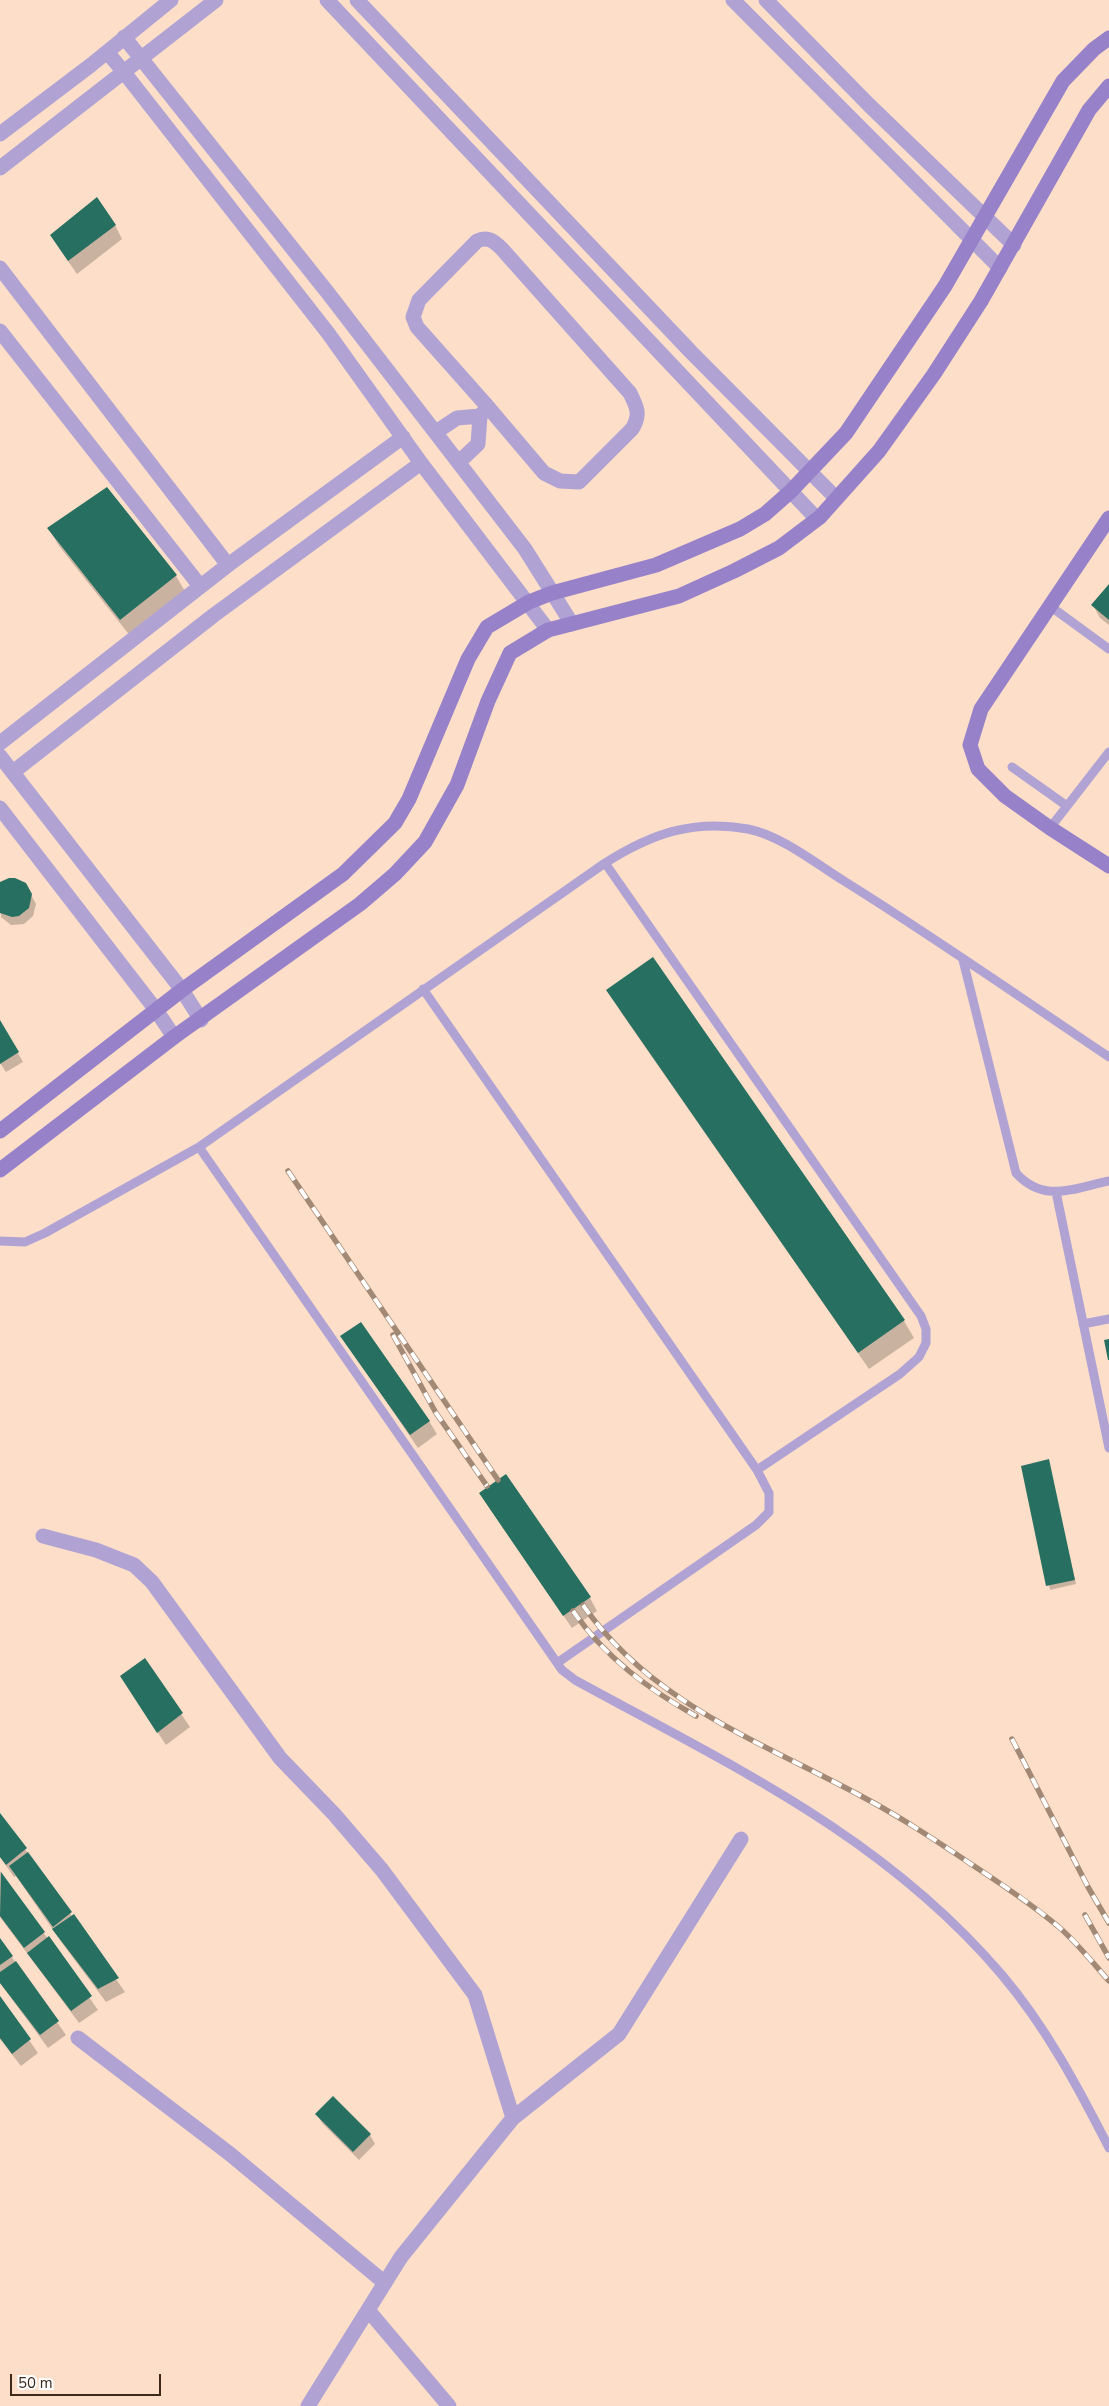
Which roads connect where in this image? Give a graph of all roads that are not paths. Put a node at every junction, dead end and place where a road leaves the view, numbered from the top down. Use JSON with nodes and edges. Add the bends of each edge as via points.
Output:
{"nodes":[{"id":1,"x":171,"y":0,"type":"edge"},
{"id":2,"x":216,"y":0,"type":"edge"},
{"id":3,"x":327,"y":0,"type":"edge"},
{"id":4,"x":357,"y":0,"type":"edge"},
{"id":5,"x":733,"y":0,"type":"edge"},
{"id":6,"x":766,"y":0,"type":"edge"},
{"id":7,"x":124,"y":37,"type":"junction"},
{"id":8,"x":1109,"y":38,"type":"edge"},
{"id":9,"x":106,"y":52,"type":"junction"},
{"id":10,"x":140,"y":58,"type":"junction"},
{"id":11,"x":123,"y":71,"type":"junction"},
{"id":12,"x":1109,"y":86,"type":"edge"},
{"id":13,"x":0,"y":134,"type":"edge"},
{"id":14,"x":0,"y":168,"type":"edge"},
{"id":15,"x":985,"y":218,"type":"junction"},
{"id":16,"x":972,"y":242,"type":"junction"},
{"id":17,"x":1014,"y":245,"type":"junction"},
{"id":18,"x":0,"y":268,"type":"edge"},
{"id":19,"x":1000,"y":268,"type":"junction"},
{"id":20,"x":0,"y":331,"type":"edge"},
{"id":21,"x":484,"y":411,"type":"junction"},
{"id":22,"x":436,"y":432,"type":"junction"},
{"id":23,"x":403,"y":437,"type":"junction"},
{"id":24,"x":458,"y":462,"type":"junction"},
{"id":25,"x":421,"y":463,"type":"junction"},
{"id":26,"x":809,"y":473,"type":"junction"},
{"id":27,"x":790,"y":492,"type":"junction"},
{"id":28,"x":836,"y":498,"type":"junction"},
{"id":29,"x":1109,"y":518,"type":"edge"},
{"id":30,"x":817,"y":519,"type":"junction"},
{"id":31,"x":228,"y":565,"type":"junction"},
{"id":32,"x":200,"y":586,"type":"junction"},
{"id":33,"x":552,"y":593,"type":"junction"},
{"id":34,"x":529,"y":602,"type":"junction"},
{"id":35,"x":1050,"y":606,"type":"junction"},
{"id":36,"x":572,"y":624,"type":"junction"},
{"id":37,"x":548,"y":630,"type":"junction"},
{"id":38,"x":1109,"y":649,"type":"edge"},
{"id":39,"x":0,"y":743,"type":"edge"},
{"id":40,"x":1109,"y":752,"type":"edge"},
{"id":41,"x":0,"y":756,"type":"edge"},
{"id":42,"x":1012,"y":767,"type":"dead end"},
{"id":43,"x":13,"y":772,"type":"junction"},
{"id":44,"x":1067,"y":806,"type":"junction"},
{"id":45,"x":0,"y":808,"type":"edge"},
{"id":46,"x":1050,"y":828,"type":"junction"},
{"id":47,"x":604,"y":863,"type":"junction"},
{"id":48,"x":1109,"y":866,"type":"edge"},
{"id":49,"x":964,"y":960,"type":"junction"},
{"id":50,"x":424,"y":989,"type":"junction"},
{"id":51,"x":182,"y":990,"type":"junction"},
{"id":52,"x":156,"y":1010,"type":"junction"},
{"id":53,"x":201,"y":1020,"type":"junction"},
{"id":54,"x":174,"y":1038,"type":"junction"},
{"id":55,"x":1109,"y":1057,"type":"edge"},
{"id":56,"x":0,"y":1131,"type":"edge"},
{"id":57,"x":199,"y":1147,"type":"junction"},
{"id":58,"x":0,"y":1170,"type":"edge"},
{"id":59,"x":1109,"y":1181,"type":"edge"},
{"id":60,"x":1056,"y":1192,"type":"junction"},
{"id":61,"x":0,"y":1241,"type":"edge"},
{"id":62,"x":1109,"y":1318,"type":"edge"},
{"id":63,"x":1083,"y":1324,"type":"junction"},
{"id":64,"x":1109,"y":1448,"type":"edge"},
{"id":65,"x":757,"y":1470,"type":"junction"},
{"id":66,"x":43,"y":1536,"type":"dead end"},
{"id":67,"x":557,"y":1663,"type":"junction"},
{"id":68,"x":741,"y":1839,"type":"dead end"},
{"id":69,"x":78,"y":2038,"type":"dead end"},
{"id":70,"x":513,"y":2118,"type":"junction"},
{"id":71,"x":1109,"y":2148,"type":"edge"},
{"id":72,"x":385,"y":2283,"type":"junction"},
{"id":73,"x":368,"y":2310,"type":"junction"},
{"id":74,"x":308,"y":2406,"type":"edge"},
{"id":75,"x":449,"y":2406,"type":"edge"}],
"edges":[{"from":1,"to":7,"type":"street"},
{"from":2,"to":10,"type":"street"},
{"from":3,"to":27,"type":"street"},
{"from":4,"to":26,"type":"street","via":[[684,346]]},
{"from":5,"to":16,"type":"street"},
{"from":6,"to":15,"type":"street"},
{"from":7,"to":9,"type":"street"},
{"from":7,"to":10,"type":"street"},
{"from":8,"to":15,"type":"street","via":[[1063,81]]},
{"from":9,"to":11,"type":"street"},
{"from":9,"to":13,"type":"street"},
{"from":10,"to":11,"type":"street"},
{"from":10,"to":22,"type":"street"},
{"from":11,"to":14,"type":"street"},
{"from":11,"to":23,"type":"street","via":[[328,333]]},
{"from":12,"to":17,"type":"street","via":[[1089,110]]},
{"from":15,"to":16,"type":"street"},
{"from":15,"to":17,"type":"street"},
{"from":16,"to":19,"type":"street"},
{"from":16,"to":26,"type":"street","via":[[846,433]]},
{"from":17,"to":19,"type":"street"},
{"from":18,"to":31,"type":"street"},
{"from":19,"to":28,"type":"street","via":[[912,405],[879,451]]},
{"from":20,"to":32,"type":"street"},
{"from":21,"to":21,"type":"street","via":[[417,327],[413,317],[419,300],[483,238],[502,248],[630,393],[638,408],[638,419],[579,482],[570,483],[544,473]]},
{"from":21,"to":22,"type":"street","via":[[457,418]]},
{"from":21,"to":24,"type":"street","via":[[478,444]]},
{"from":22,"to":24,"type":"street"},
{"from":23,"to":25,"type":"street"},
{"from":23,"to":31,"type":"street"},
{"from":24,"to":33,"type":"street","via":[[525,549]]},
{"from":25,"to":34,"type":"street"},
{"from":25,"to":43,"type":"street","via":[[214,616]]},
{"from":26,"to":27,"type":"street"},
{"from":26,"to":28,"type":"street"},
{"from":27,"to":30,"type":"street"},
{"from":27,"to":33,"type":"street","via":[[765,514],[740,529],[656,565]]},
{"from":28,"to":30,"type":"street"},
{"from":29,"to":35,"type":"street"},
{"from":30,"to":36,"type":"street","via":[[779,548],[679,596]]},
{"from":31,"to":32,"type":"street"},
{"from":32,"to":39,"type":"street"},
{"from":33,"to":34,"type":"street"},
{"from":33,"to":36,"type":"street"},
{"from":34,"to":37,"type":"street"},
{"from":34,"to":51,"type":"street","via":[[487,627],[482,635],[468,660],[409,799],[395,823],[343,874]]},
{"from":35,"to":38,"type":"lane"},
{"from":35,"to":46,"type":"street","via":[[981,709],[970,745],[978,769],[1005,796]]},
{"from":36,"to":37,"type":"street"},
{"from":37,"to":53,"type":"street","via":[[510,652],[457,785],[425,842],[360,904]]},
{"from":40,"to":44,"type":"lane"},
{"from":41,"to":43,"type":"street"},
{"from":42,"to":44,"type":"lane"},
{"from":43,"to":51,"type":"street"},
{"from":44,"to":46,"type":"lane"},
{"from":45,"to":52,"type":"street"},
{"from":46,"to":48,"type":"street"},
{"from":47,"to":49,"type":"lane","via":[[654,837],[681,828],[749,829],[782,842]]},
{"from":47,"to":50,"type":"lane"},
{"from":47,"to":65,"type":"lane","via":[[921,1316],[926,1329],[923,1351],[905,1369]]},
{"from":49,"to":55,"type":"lane"},
{"from":49,"to":60,"type":"lane","via":[[1016,1172],[1033,1188]]},
{"from":50,"to":57,"type":"lane"},
{"from":50,"to":65,"type":"lane"},
{"from":51,"to":52,"type":"street"},
{"from":51,"to":53,"type":"street"},
{"from":52,"to":54,"type":"street"},
{"from":52,"to":56,"type":"street"},
{"from":53,"to":54,"type":"street"},
{"from":54,"to":58,"type":"street"},
{"from":57,"to":61,"type":"lane","via":[[45,1233],[25,1242]]},
{"from":57,"to":67,"type":"lane"},
{"from":59,"to":60,"type":"lane"},
{"from":60,"to":63,"type":"lane"},
{"from":62,"to":63,"type":"lane"},
{"from":63,"to":64,"type":"lane"},
{"from":65,"to":67,"type":"lane","via":[[769,1493],[770,1507],[766,1516]]},
{"from":66,"to":70,"type":"street","via":[[96,1550],[134,1565],[152,1582],[280,1758],[382,1870],[475,1995]]},
{"from":67,"to":71,"type":"lane","via":[[576,1680],[808,1810],[860,1844],[910,1883],[971,1940],[1030,2011],[1055,2047]]},
{"from":68,"to":70,"type":"street","via":[[619,2034]]},
{"from":69,"to":72,"type":"street","via":[[230,2154]]},
{"from":70,"to":72,"type":"street","via":[[401,2258]]},
{"from":72,"to":73,"type":"street"},
{"from":73,"to":74,"type":"street"},
{"from":73,"to":75,"type":"street"}]}
